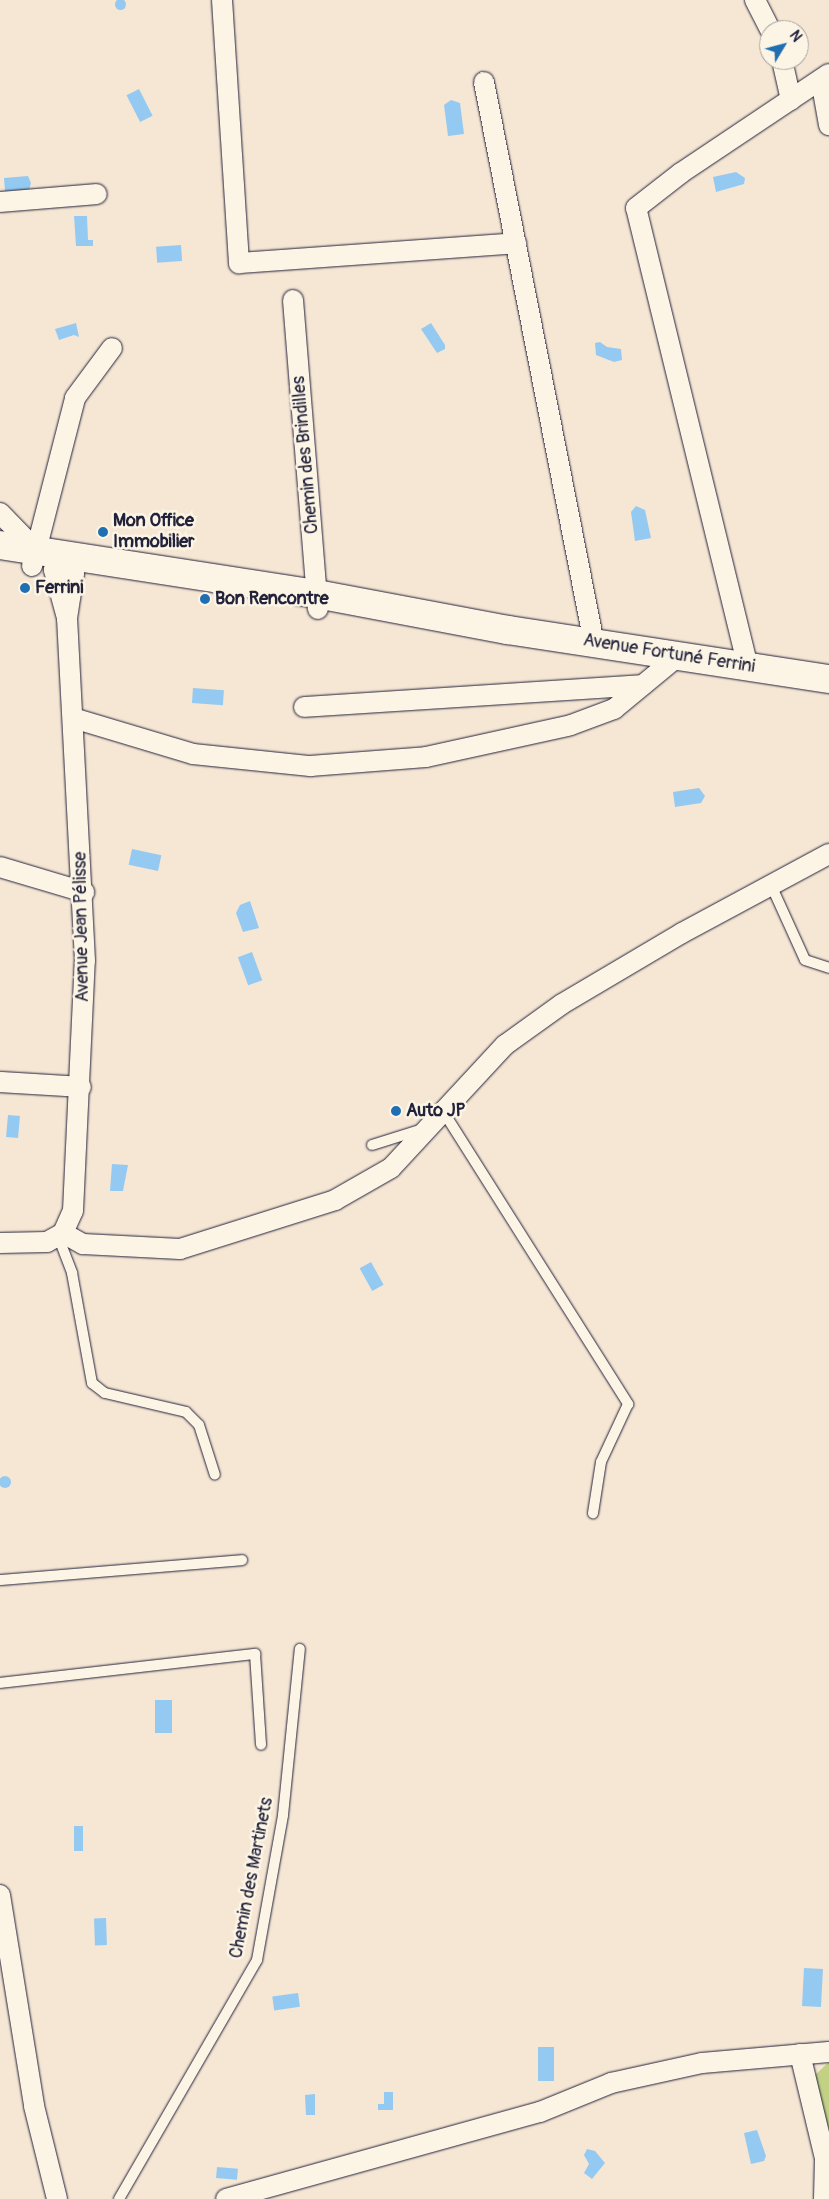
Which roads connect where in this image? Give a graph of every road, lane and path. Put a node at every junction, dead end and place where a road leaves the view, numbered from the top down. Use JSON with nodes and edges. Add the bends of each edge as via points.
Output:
{"nodes":[{"id":1,"x":222,"y":0,"type":"edge"},
{"id":2,"x":755,"y":0,"type":"edge"},
{"id":3,"x":765,"y":20,"type":"edge"},
{"id":4,"x":784,"y":70,"type":"edge"},
{"id":5,"x":825,"y":77,"type":"edge"},
{"id":6,"x":484,"y":82,"type":"dead end"},
{"id":7,"x":791,"y":100,"type":"junction"},
{"id":8,"x":829,"y":125,"type":"edge"},
{"id":9,"x":97,"y":194,"type":"dead end"},
{"id":10,"x":0,"y":202,"type":"edge"},
{"id":11,"x":516,"y":243,"type":"junction"},
{"id":12,"x":293,"y":300,"type":"dead end"},
{"id":13,"x":112,"y":348,"type":"dead end"},
{"id":14,"x":0,"y":514,"type":"edge"},
{"id":15,"x":0,"y":545,"type":"edge"},
{"id":16,"x":0,"y":561,"type":"edge"},
{"id":17,"x":52,"y":563,"type":"junction"},
{"id":18,"x":317,"y":602,"type":"junction"},
{"id":19,"x":594,"y":643,"type":"junction"},
{"id":20,"x":678,"y":656,"type":"junction"},
{"id":21,"x":748,"y":667,"type":"junction"},
{"id":22,"x":829,"y":679,"type":"edge"},
{"id":23,"x":642,"y":685,"type":"junction"},
{"id":24,"x":304,"y":707,"type":"dead end"},
{"id":25,"x":73,"y":718,"type":"junction"},
{"id":26,"x":829,"y":854,"type":"edge"},
{"id":27,"x":0,"y":867,"type":"edge"},
{"id":28,"x":770,"y":886,"type":"junction"},
{"id":29,"x":84,"y":892,"type":"junction"},
{"id":30,"x":829,"y":968,"type":"edge"},
{"id":31,"x":0,"y":1082,"type":"edge"},
{"id":32,"x":81,"y":1087,"type":"junction"},
{"id":33,"x":444,"y":1111,"type":"junction"},
{"id":34,"x":428,"y":1128,"type":"junction"},
{"id":35,"x":372,"y":1145,"type":"dead end"},
{"id":36,"x":60,"y":1234,"type":"junction"},
{"id":37,"x":0,"y":1243,"type":"edge"},
{"id":38,"x":215,"y":1475,"type":"dead end"},
{"id":39,"x":593,"y":1513,"type":"dead end"},
{"id":40,"x":242,"y":1560,"type":"dead end"},
{"id":41,"x":0,"y":1580,"type":"edge"},
{"id":42,"x":300,"y":1649,"type":"dead end"},
{"id":43,"x":0,"y":1683,"type":"edge"},
{"id":44,"x":261,"y":1746,"type":"dead end"},
{"id":45,"x":0,"y":1895,"type":"edge"},
{"id":46,"x":829,"y":2052,"type":"edge"},
{"id":47,"x":800,"y":2054,"type":"junction"},
{"id":48,"x":57,"y":2199,"type":"edge"},
{"id":49,"x":119,"y":2199,"type":"edge"},
{"id":50,"x":226,"y":2199,"type":"edge"},
{"id":51,"x":824,"y":2199,"type":"edge"}],
"edges":[{"from":1,"to":11,"type":"street","via":[[239,262]]},
{"from":2,"to":3,"type":"street"},
{"from":4,"to":7,"type":"street"},
{"from":5,"to":7,"type":"street"},
{"from":5,"to":8,"type":"street"},
{"from":6,"to":11,"type":"street"},
{"from":7,"to":21,"type":"street","via":[[681,173],[636,208]]},
{"from":9,"to":10,"type":"street"},
{"from":11,"to":19,"type":"street"},
{"from":12,"to":18,"type":"street","name":"Chemin des Brindilles"},
{"from":13,"to":17,"type":"street","via":[[75,398]]},
{"from":14,"to":17,"type":"street"},
{"from":15,"to":17,"type":"main road","name":"Avenue Fortuné Ferrini"},
{"from":16,"to":17,"type":"main road","name":"Avenue Fortuné Ferrini"},
{"from":17,"to":18,"type":"main road","name":"Avenue Fortuné Ferrini"},
{"from":17,"to":25,"type":"street","name":"Avenue Jean Pélisse","via":[[67,618]]},
{"from":18,"to":19,"type":"main road","name":"Avenue Fortuné Ferrini"},
{"from":19,"to":20,"type":"main road","name":"Avenue Fortuné Ferrini"},
{"from":20,"to":21,"type":"main road","name":"Avenue Fortuné Ferrini"},
{"from":20,"to":23,"type":"street"},
{"from":21,"to":22,"type":"main road","name":"Avenue Fortuné Ferrini"},
{"from":23,"to":24,"type":"street"},
{"from":23,"to":25,"type":"street","via":[[614,709],[571,725],[426,757],[310,766],[193,754]]},
{"from":25,"to":29,"type":"street","name":"Avenue Jean Pélisse"},
{"from":26,"to":28,"type":"street"},
{"from":27,"to":29,"type":"street"},
{"from":28,"to":30,"type":"lane","via":[[805,960]]},
{"from":28,"to":33,"type":"street","via":[[682,933],[562,1004],[505,1045]]},
{"from":29,"to":32,"type":"street","name":"Avenue Jean Pélisse"},
{"from":31,"to":32,"type":"street"},
{"from":32,"to":36,"type":"street","name":"Avenue Jean Pélisse","via":[[73,1211]]},
{"from":33,"to":34,"type":"street"},
{"from":33,"to":39,"type":"lane","via":[[628,1404],[601,1462]]},
{"from":34,"to":35,"type":"lane"},
{"from":34,"to":36,"type":"street","via":[[391,1168],[334,1200],[180,1249],[83,1244]]},
{"from":36,"to":37,"type":"street","via":[[47,1242]]},
{"from":36,"to":38,"type":"lane","via":[[72,1273],[92,1383],[105,1393],[186,1412],[199,1425]]},
{"from":40,"to":41,"type":"lane"},
{"from":42,"to":49,"type":"lane","name":"Chemin des Martinets","via":[[283,1815],[257,1960]]},
{"from":43,"to":44,"type":"lane","via":[[255,1654]]},
{"from":45,"to":48,"type":"street","via":[[34,2106]]},
{"from":46,"to":47,"type":"street"},
{"from":47,"to":50,"type":"street","via":[[702,2063],[611,2083],[540,2112]]},
{"from":47,"to":51,"type":"street","via":[[825,2158]]}]}
